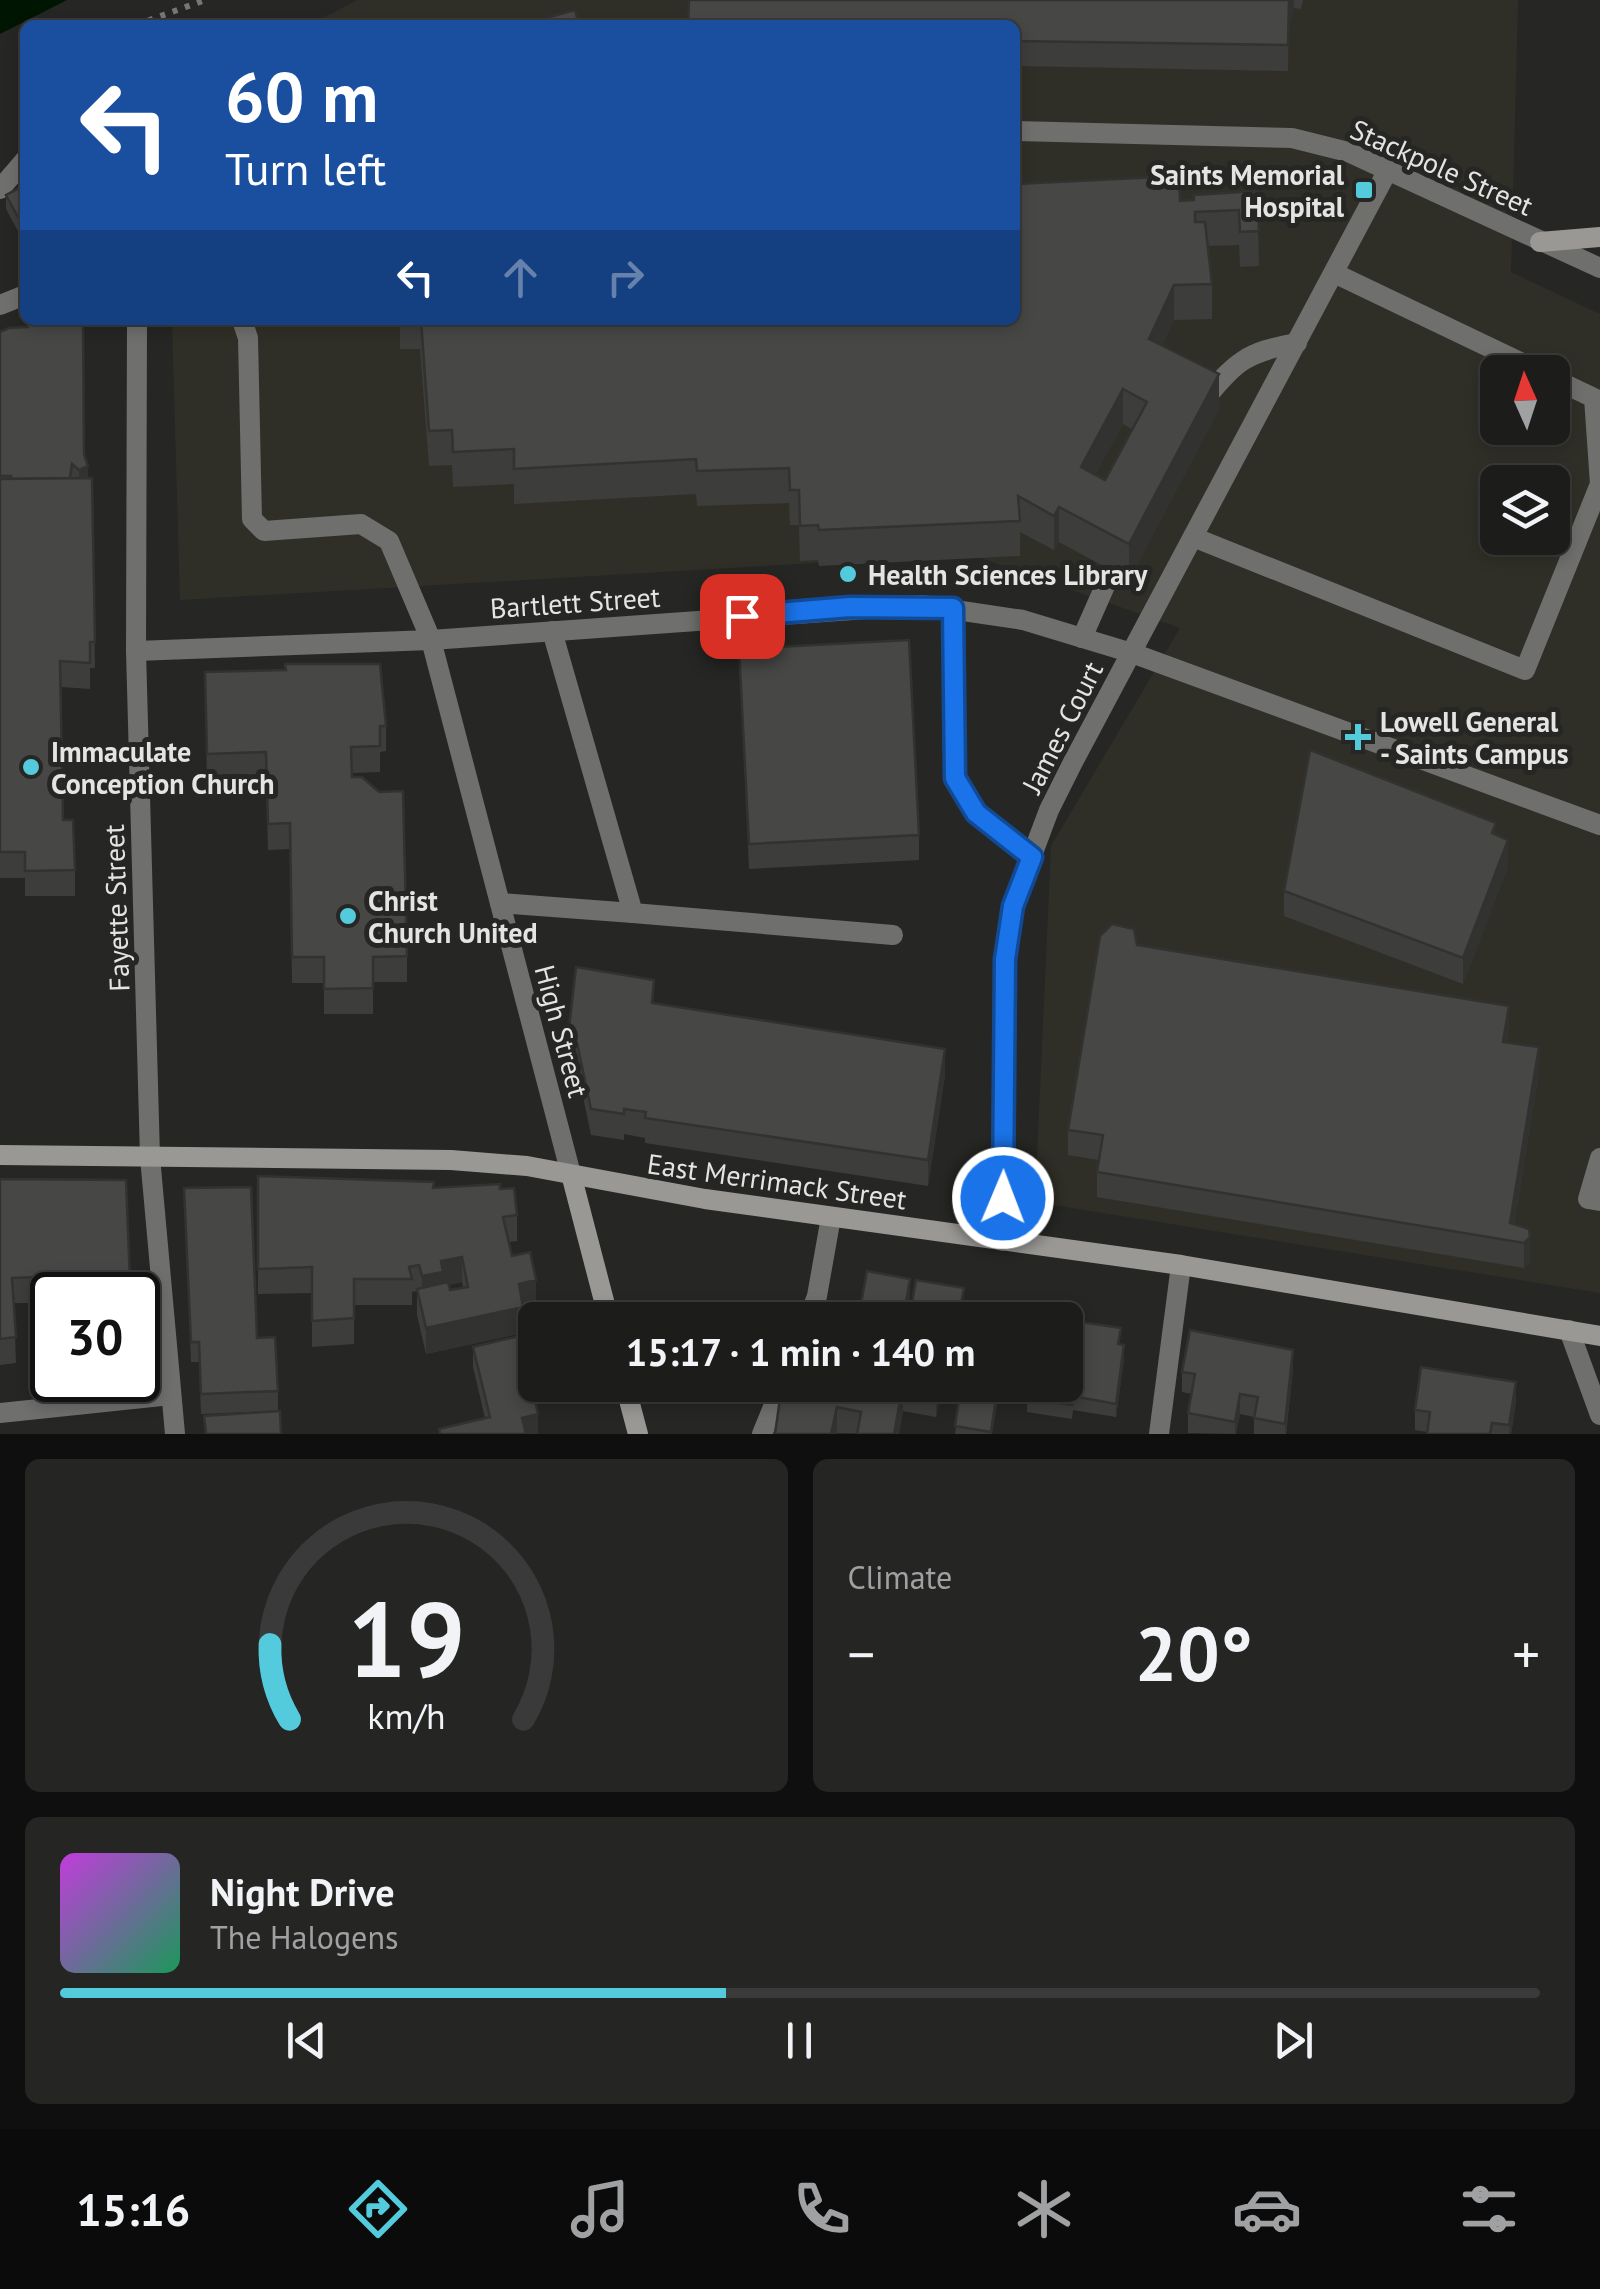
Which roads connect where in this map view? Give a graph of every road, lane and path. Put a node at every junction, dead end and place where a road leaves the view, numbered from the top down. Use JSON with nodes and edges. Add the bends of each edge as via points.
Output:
{"nodes":[{"id":1,"x":205,"y":0,"type":"edge"},
{"id":2,"x":150,"y":20,"type":"edge"},
{"id":3,"x":1020,"y":131,"type":"edge"},
{"id":4,"x":20,"y":166,"type":"edge"},
{"id":5,"x":1388,"y":170,"type":"junction"},
{"id":6,"x":0,"y":188,"type":"edge"},
{"id":7,"x":1600,"y":238,"type":"edge"},
{"id":8,"x":1540,"y":242,"type":"junction"},
{"id":9,"x":1600,"y":268,"type":"edge"},
{"id":10,"x":1334,"y":273,"type":"junction"},
{"id":11,"x":137,"y":325,"type":"edge"},
{"id":12,"x":244,"y":325,"type":"edge"},
{"id":13,"x":1297,"y":343,"type":"junction"},
{"id":14,"x":1505,"y":355,"type":"edge"},
{"id":15,"x":1570,"y":387,"type":"edge"},
{"id":16,"x":1203,"y":401,"type":"edge"},
{"id":17,"x":1194,"y":537,"type":"junction"},
{"id":18,"x":1112,"y":570,"type":"edge"},
{"id":19,"x":953,"y":608,"type":"junction"},
{"id":20,"x":552,"y":631,"type":"junction"},
{"id":21,"x":1082,"y":638,"type":"junction"},
{"id":22,"x":431,"y":640,"type":"junction"},
{"id":23,"x":136,"y":651,"type":"junction"},
{"id":24,"x":1132,"y":653,"type":"junction"},
{"id":25,"x":1600,"y":826,"type":"edge"},
{"id":26,"x":1032,"y":857,"type":"junction"},
{"id":27,"x":500,"y":903,"type":"junction"},
{"id":28,"x":633,"y":913,"type":"junction"},
{"id":29,"x":893,"y":935,"type":"dead end"},
{"id":30,"x":0,"y":1155,"type":"edge"},
{"id":31,"x":150,"y":1157,"type":"junction"},
{"id":32,"x":1600,"y":1158,"type":"edge"},
{"id":33,"x":572,"y":1178,"type":"junction"},
{"id":34,"x":1600,"y":1202,"type":"edge"},
{"id":35,"x":831,"y":1217,"type":"junction"},
{"id":36,"x":1002,"y":1241,"type":"junction"},
{"id":37,"x":1181,"y":1265,"type":"junction"},
{"id":38,"x":603,"y":1302,"type":"edge"},
{"id":39,"x":815,"y":1302,"type":"edge"},
{"id":40,"x":1568,"y":1330,"type":"junction"},
{"id":41,"x":1600,"y":1336,"type":"edge"},
{"id":42,"x":171,"y":1395,"type":"junction"},
{"id":43,"x":630,"y":1402,"type":"edge"},
{"id":44,"x":775,"y":1402,"type":"edge"},
{"id":45,"x":0,"y":1413,"type":"edge"},
{"id":46,"x":1600,"y":1415,"type":"edge"},
{"id":47,"x":175,"y":1434,"type":"edge"},
{"id":48,"x":638,"y":1434,"type":"edge"},
{"id":49,"x":762,"y":1434,"type":"edge"},
{"id":50,"x":1159,"y":1434,"type":"edge"}],
"edges":[{"from":1,"to":2,"type":"path"},
{"from":3,"to":5,"type":"street","name":"Stackpole Street","via":[[1292,138]]},
{"from":4,"to":6,"type":"street"},
{"from":5,"to":8,"type":"street","name":"Stackpole Street"},
{"from":5,"to":10,"type":"street","name":"James Court"},
{"from":7,"to":8,"type":"main road"},
{"from":8,"to":9,"type":"street","name":"Stackpole Street"},
{"from":10,"to":13,"type":"street","name":"James Court"},
{"from":10,"to":14,"type":"street"},
{"from":11,"to":23,"type":"street","name":"Fayette Street"},
{"from":12,"to":22,"type":"street","name":"High Street","via":[[252,519],[264,531],[360,524],[389,541]]},
{"from":13,"to":16,"type":"street","via":[[1256,350]]},
{"from":13,"to":17,"type":"street","name":"James Court"},
{"from":15,"to":17,"type":"street","via":[[1594,398],[1600,484],[1525,670]]},
{"from":17,"to":24,"type":"street","name":"James Court"},
{"from":18,"to":21,"type":"street"},
{"from":19,"to":20,"type":"street","name":"Bartlett Street","via":[[850,607]]},
{"from":19,"to":21,"type":"street","name":"Bartlett Street"},
{"from":19,"to":26,"type":"street","via":[[955,778],[976,813]]},
{"from":20,"to":22,"type":"street","name":"Bartlett Street"},
{"from":20,"to":28,"type":"street"},
{"from":21,"to":24,"type":"street","name":"Bartlett Street"},
{"from":22,"to":23,"type":"street","name":"Bartlett Street"},
{"from":22,"to":27,"type":"street","name":"High Street"},
{"from":23,"to":31,"type":"street","name":"Fayette Street"},
{"from":24,"to":25,"type":"street","name":"Bartlett Street"},
{"from":24,"to":26,"type":"street","name":"James Court","via":[[1049,810]]},
{"from":26,"to":36,"type":"street","name":"James Court","via":[[1013,906],[1005,959]]},
{"from":27,"to":28,"type":"street"},
{"from":27,"to":33,"type":"street","name":"High Street"},
{"from":28,"to":29,"type":"street"},
{"from":30,"to":31,"type":"main road","name":"East Merrimack Street"},
{"from":31,"to":33,"type":"main road","name":"East Merrimack Street","via":[[452,1160],[526,1166]]},
{"from":31,"to":42,"type":"street","name":"Fayette Street"},
{"from":32,"to":34,"type":"street","via":[[1588,1198]]},
{"from":33,"to":35,"type":"main road","name":"East Merrimack Street"},
{"from":33,"to":38,"type":"main road","name":"High Street"},
{"from":35,"to":36,"type":"main road","name":"East Merrimack Street"},
{"from":35,"to":39,"type":"street"},
{"from":36,"to":37,"type":"main road","name":"East Merrimack Street"},
{"from":37,"to":40,"type":"main road","name":"East Merrimack Street"},
{"from":37,"to":50,"type":"street"},
{"from":40,"to":41,"type":"main road","name":"East Merrimack Street"},
{"from":40,"to":46,"type":"street"},
{"from":42,"to":45,"type":"street"},
{"from":42,"to":47,"type":"street","name":"Fayette Street"},
{"from":43,"to":48,"type":"main road"},
{"from":44,"to":49,"type":"street"}]}
